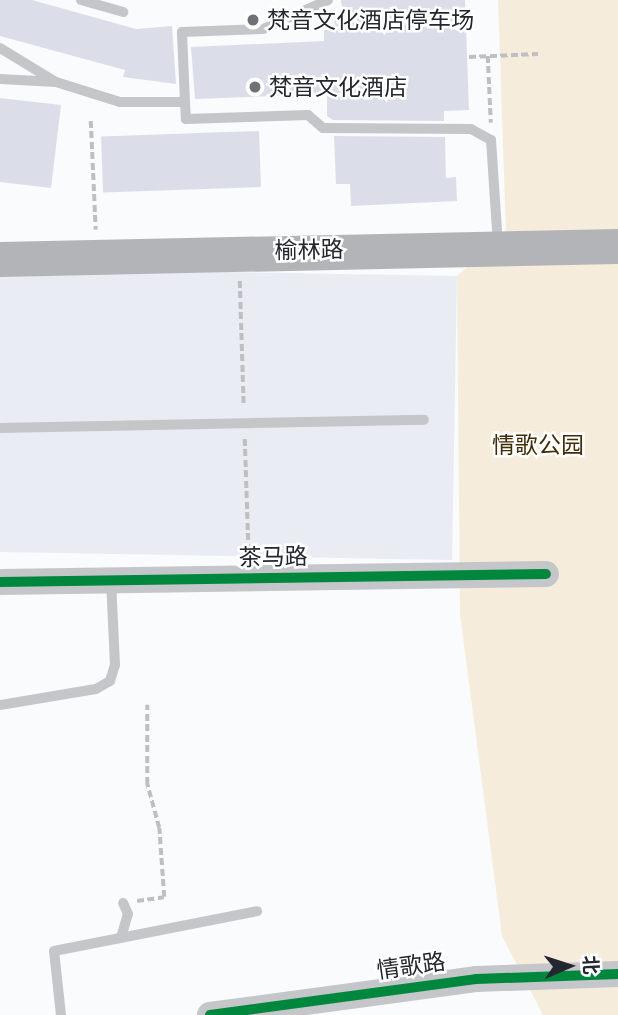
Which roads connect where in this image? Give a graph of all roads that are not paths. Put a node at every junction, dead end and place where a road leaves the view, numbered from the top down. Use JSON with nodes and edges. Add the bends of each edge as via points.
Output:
{"nodes":[{"id":1,"x":81,"y":0,"type":"edge"},
{"id":2,"x":328,"y":0,"type":"edge"},
{"id":3,"x":123,"y":12,"type":"dead end"},
{"id":4,"x":0,"y":48,"type":"edge"},
{"id":5,"x":0,"y":79,"type":"edge"},
{"id":6,"x":56,"y":82,"type":"junction"},
{"id":7,"x":185,"y":102,"type":"junction"},
{"id":8,"x":618,"y":246,"type":"edge"},
{"id":9,"x":498,"y":248,"type":"junction"},
{"id":10,"x":0,"y":260,"type":"edge"},
{"id":11,"x":424,"y":420,"type":"dead end"},
{"id":12,"x":0,"y":428,"type":"edge"},
{"id":13,"x":546,"y":574,"type":"dead end"},
{"id":14,"x":111,"y":580,"type":"junction"},
{"id":15,"x":0,"y":582,"type":"edge"},
{"id":16,"x":0,"y":705,"type":"edge"},
{"id":17,"x":123,"y":903,"type":"road end"},
{"id":18,"x":257,"y":911,"type":"dead end"},
{"id":19,"x":121,"y":938,"type":"junction"},
{"id":20,"x":618,"y":974,"type":"edge"},
{"id":21,"x":223,"y":1014,"type":"edge"},
{"id":22,"x":61,"y":1015,"type":"edge"}],
"edges":[{"from":1,"to":3,"type":"lane"},
{"from":2,"to":7,"type":"lane","via":[[263,29],[182,32]]},
{"from":4,"to":6,"type":"lane"},
{"from":5,"to":6,"type":"lane"},
{"from":6,"to":7,"type":"lane","via":[[120,102]]},
{"from":7,"to":9,"type":"lane","via":[[186,119],[308,115],[323,128],[471,129],[491,139]]},
{"from":8,"to":9,"type":"main road","name":"榆林路"},
{"from":9,"to":10,"type":"main road","name":"榆林路","via":[[98,254]]},
{"from":11,"to":12,"type":"lane"},
{"from":13,"to":14,"type":"street","name":"茶马路"},
{"from":14,"to":15,"type":"street","name":"茶马路"},
{"from":14,"to":16,"type":"lane","via":[[115,665],[110,681],[96,689]]},
{"from":17,"to":19,"type":"lane","via":[[128,914]]},
{"from":18,"to":19,"type":"lane"},
{"from":19,"to":22,"type":"lane","via":[[54,951]]},
{"from":20,"to":21,"type":"street","name":"情歌路","via":[[476,979]]}]}
